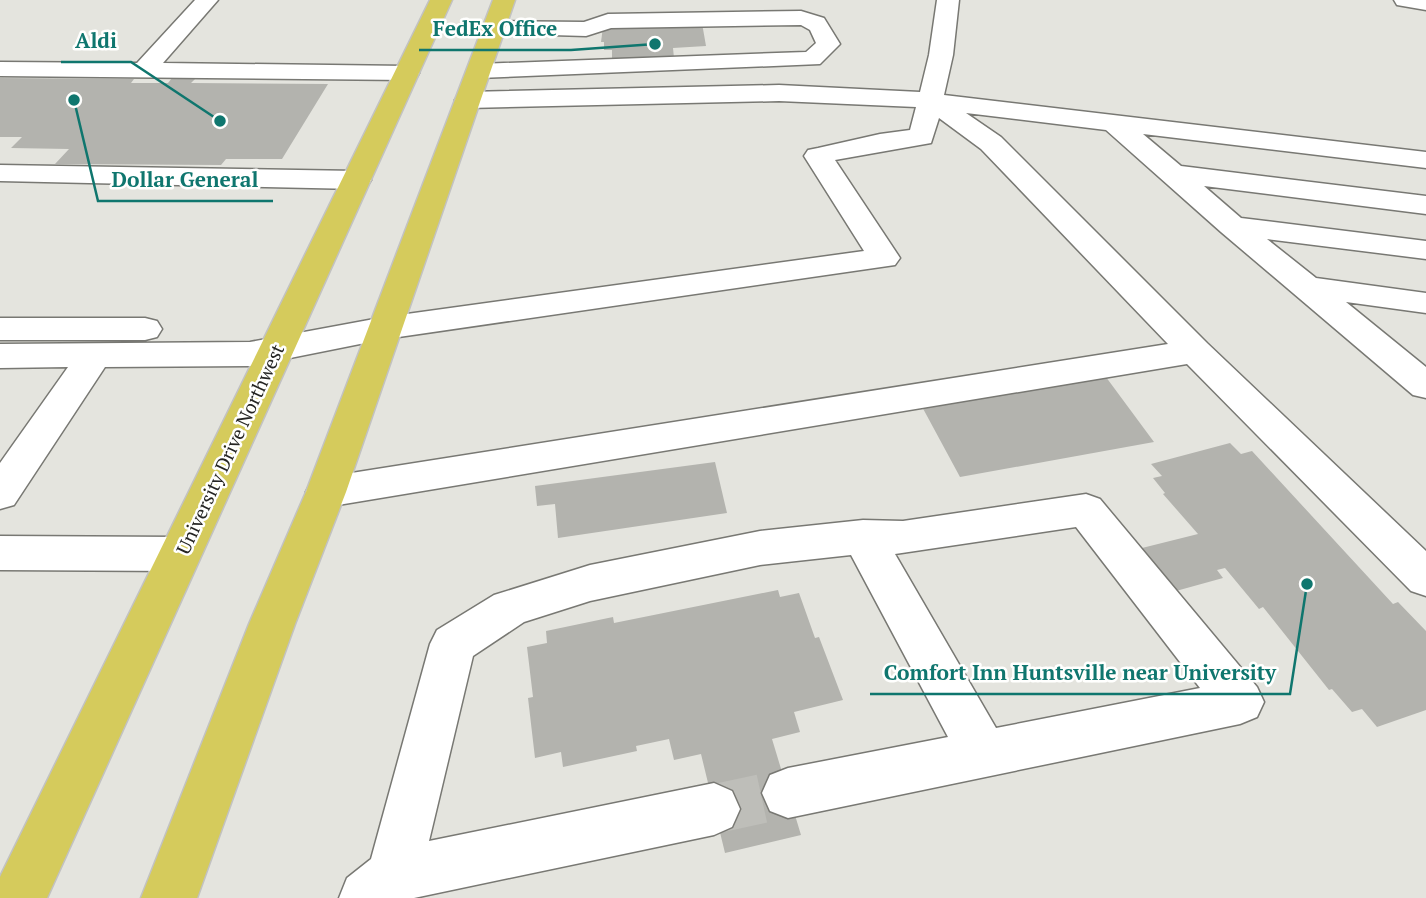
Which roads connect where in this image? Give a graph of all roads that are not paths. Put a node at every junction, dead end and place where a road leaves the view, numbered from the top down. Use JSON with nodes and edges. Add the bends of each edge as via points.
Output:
{"nodes":[{"id":1,"x":207,"y":0,"type":"edge"},
{"id":2,"x":441,"y":0,"type":"edge"},
{"id":3,"x":769,"y":0,"type":"edge"},
{"id":4,"x":948,"y":0,"type":"edge"},
{"id":5,"x":1405,"y":0,"type":"edge"},
{"id":6,"x":1426,"y":3,"type":"edge"},
{"id":7,"x":499,"y":13,"type":"edge"},
{"id":8,"x":590,"y":13,"type":"edge"},
{"id":9,"x":0,"y":69,"type":"edge"},
{"id":10,"x":581,"y":69,"type":"junction"},
{"id":11,"x":143,"y":71,"type":"junction"},
{"id":12,"x":407,"y":73,"type":"junction"},
{"id":13,"x":474,"y":85,"type":"junction"},
{"id":14,"x":932,"y":100,"type":"junction"},
{"id":15,"x":1113,"y":122,"type":"junction"},
{"id":16,"x":1426,"y":160,"type":"edge"},
{"id":17,"x":0,"y":173,"type":"edge"},
{"id":18,"x":1173,"y":174,"type":"junction"},
{"id":19,"x":357,"y":180,"type":"junction"},
{"id":20,"x":1426,"y":205,"type":"edge"},
{"id":21,"x":1232,"y":226,"type":"junction"},
{"id":22,"x":1426,"y":250,"type":"edge"},
{"id":23,"x":1306,"y":287,"type":"junction"},
{"id":24,"x":1426,"y":303,"type":"edge"},
{"id":25,"x":385,"y":328,"type":"junction"},
{"id":26,"x":0,"y":329,"type":"edge"},
{"id":27,"x":282,"y":340,"type":"junction"},
{"id":28,"x":1195,"y":351,"type":"junction"},
{"id":29,"x":1385,"y":353,"type":"junction"},
{"id":30,"x":95,"y":355,"type":"junction"},
{"id":31,"x":0,"y":356,"type":"edge"},
{"id":32,"x":1426,"y":359,"type":"edge"},
{"id":33,"x":1426,"y":386,"type":"edge"},
{"id":34,"x":326,"y":492,"type":"junction"},
{"id":35,"x":0,"y":495,"type":"edge"},
{"id":36,"x":863,"y":537,"type":"junction"},
{"id":37,"x":0,"y":553,"type":"edge"},
{"id":38,"x":180,"y":554,"type":"junction"},
{"id":39,"x":1426,"y":578,"type":"edge"},
{"id":40,"x":984,"y":753,"type":"junction"},
{"id":41,"x":788,"y":793,"type":"tunnel mouth"},
{"id":42,"x":714,"y":809,"type":"tunnel mouth"},
{"id":43,"x":380,"y":887,"type":"edge"},
{"id":44,"x":19,"y":898,"type":"edge"},
{"id":45,"x":169,"y":898,"type":"edge"}],
"edges":[{"from":1,"to":11,"type":"lane"},
{"from":2,"to":12,"type":"highway","name":"University Drive Northwest"},
{"from":3,"to":8,"type":"lane"},
{"from":4,"to":14,"type":"lane"},
{"from":5,"to":6,"type":"lane"},
{"from":7,"to":8,"type":"lane"},
{"from":7,"to":13,"type":"highway"},
{"from":8,"to":10,"type":"lane"},
{"from":8,"to":10,"type":"lane","via":[[608,21],[811,19],[820,25],[828,44],[812,59]]},
{"from":9,"to":11,"type":"lane"},
{"from":10,"to":13,"type":"lane"},
{"from":11,"to":12,"type":"lane"},
{"from":12,"to":19,"type":"highway","name":"University Drive Northwest"},
{"from":13,"to":14,"type":"lane"},
{"from":13,"to":25,"type":"highway"},
{"from":14,"to":15,"type":"lane"},
{"from":14,"to":25,"type":"lane","via":[[922,137],[818,156],[884,258]]},
{"from":14,"to":28,"type":"lane","via":[[991,144]]},
{"from":15,"to":16,"type":"lane"},
{"from":15,"to":18,"type":"lane"},
{"from":17,"to":19,"type":"lane"},
{"from":18,"to":20,"type":"lane"},
{"from":18,"to":21,"type":"lane"},
{"from":19,"to":27,"type":"highway","name":"University Drive Northwest"},
{"from":21,"to":22,"type":"lane"},
{"from":21,"to":23,"type":"lane"},
{"from":23,"to":24,"type":"lane"},
{"from":23,"to":29,"type":"lane"},
{"from":25,"to":27,"type":"lane"},
{"from":25,"to":34,"type":"highway"},
{"from":26,"to":27,"type":"lane"},
{"from":27,"to":30,"type":"lane","via":[[250,354]]},
{"from":27,"to":38,"type":"highway","name":"University Drive Northwest"},
{"from":28,"to":34,"type":"lane"},
{"from":28,"to":39,"type":"lane"},
{"from":29,"to":32,"type":"lane"},
{"from":29,"to":33,"type":"lane"},
{"from":30,"to":31,"type":"lane"},
{"from":30,"to":35,"type":"lane"},
{"from":34,"to":45,"type":"highway"},
{"from":36,"to":40,"type":"lane"},
{"from":36,"to":40,"type":"lane","via":[[903,538],[1086,510],[1240,702]]},
{"from":36,"to":43,"type":"lane","via":[[760,548],[590,583],[509,608],[453,644]]},
{"from":37,"to":38,"type":"lane"},
{"from":38,"to":44,"type":"highway","name":"University Drive Northwest"},
{"from":40,"to":41,"type":"lane"},
{"from":42,"to":43,"type":"lane"}]}
